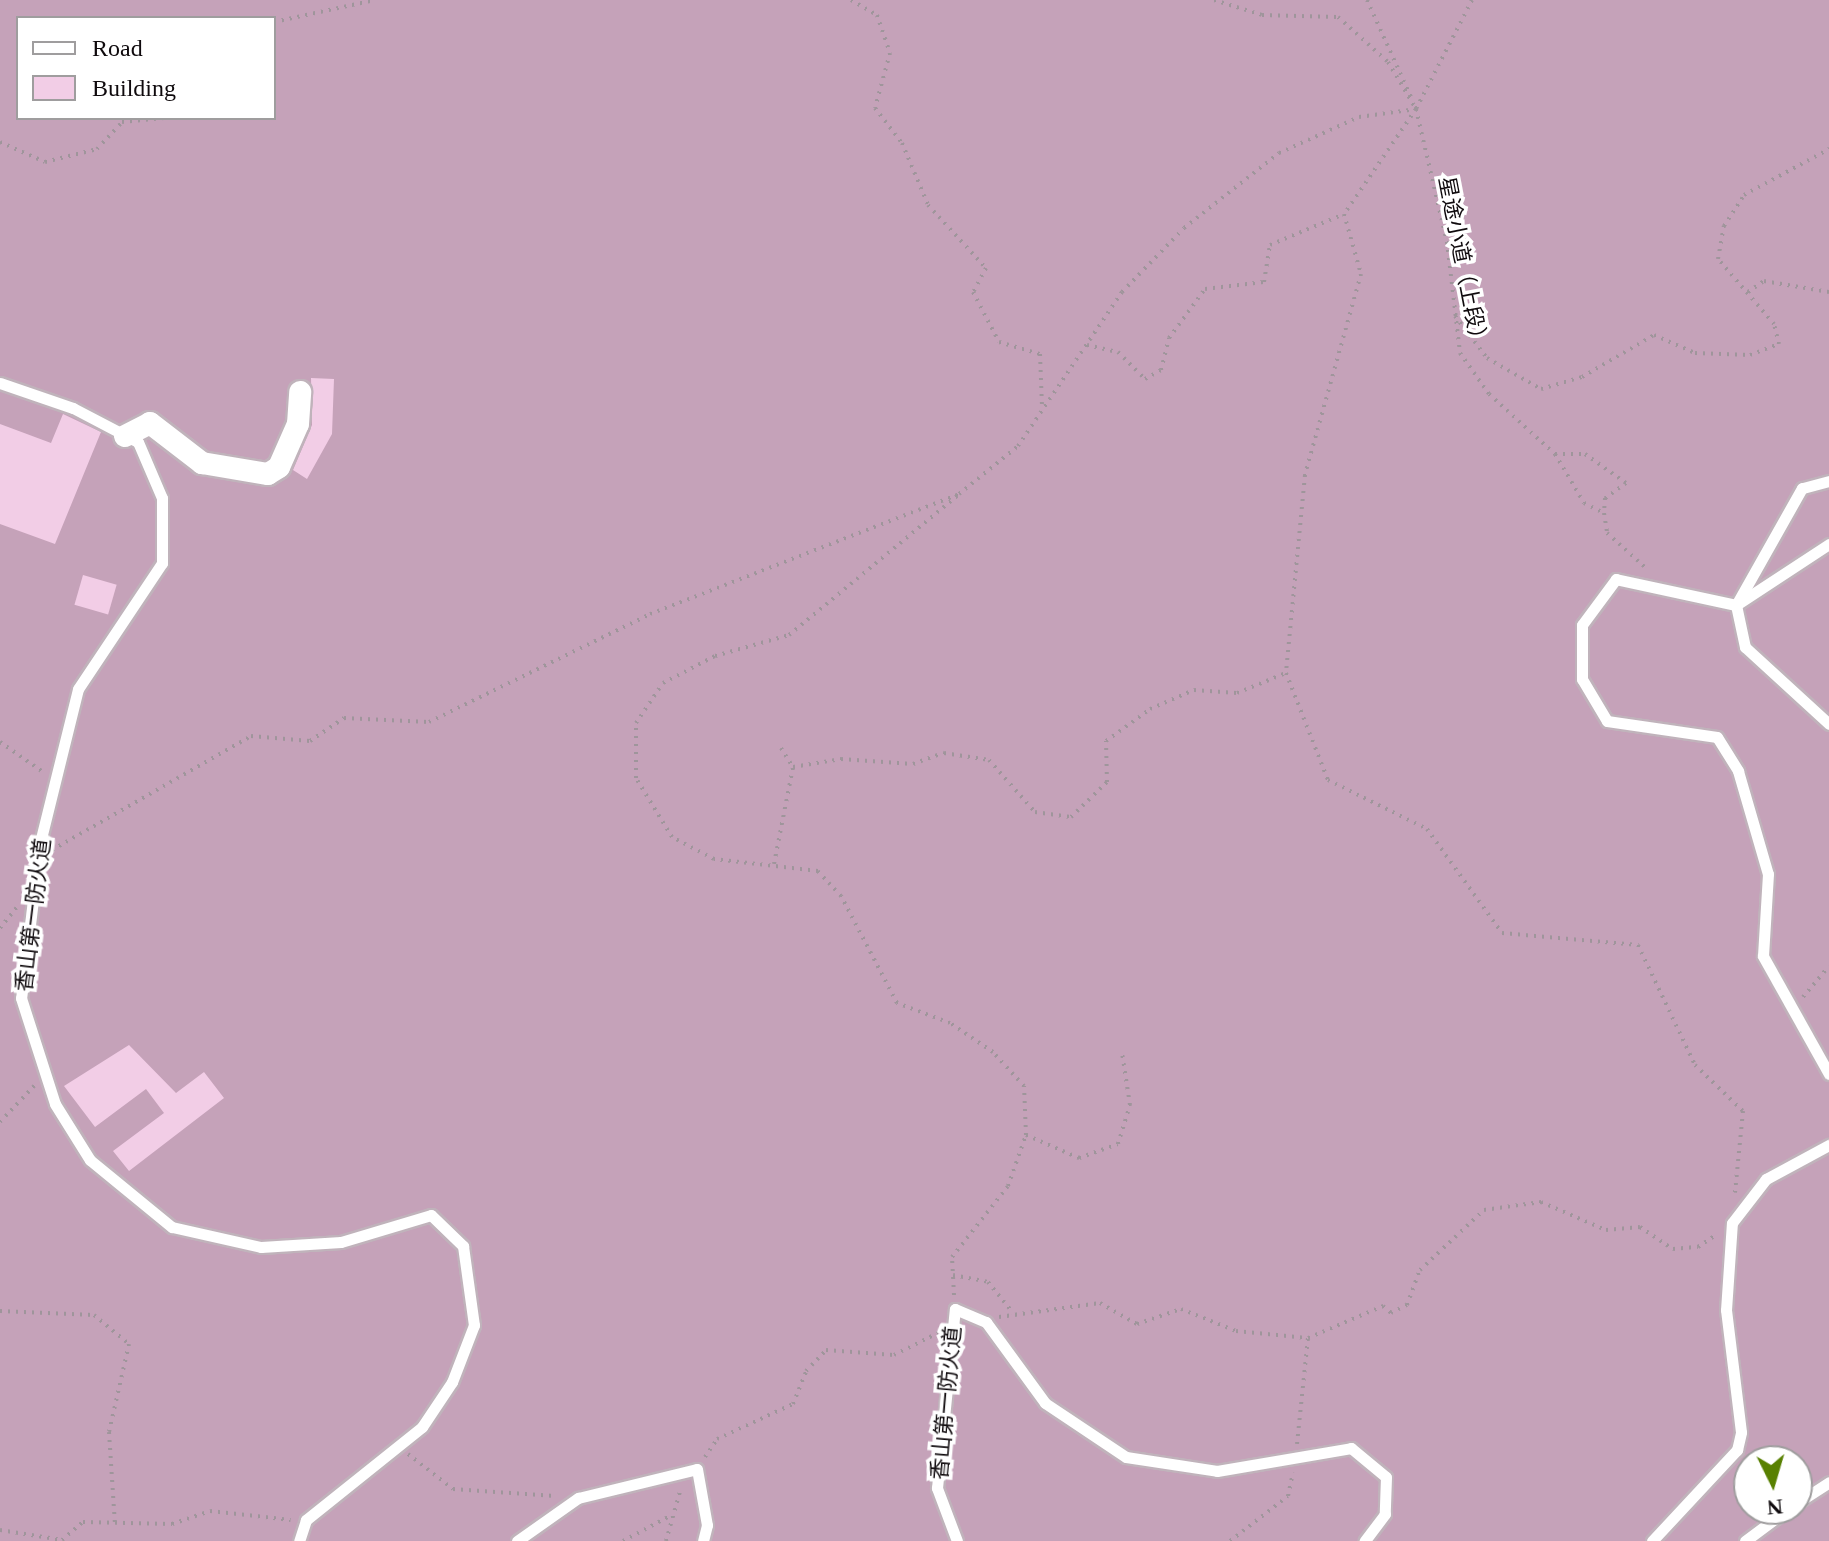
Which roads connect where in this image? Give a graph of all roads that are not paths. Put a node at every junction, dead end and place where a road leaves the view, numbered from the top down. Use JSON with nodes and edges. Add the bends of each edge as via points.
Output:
{"nodes":[{"id":1,"x":0,"y":383,"type":"edge"},
{"id":2,"x":300,"y":392,"type":"dead end"},
{"id":3,"x":125,"y":436,"type":"junction"},
{"id":4,"x":1829,"y":481,"type":"edge"},
{"id":5,"x":1829,"y":544,"type":"edge"},
{"id":6,"x":1736,"y":605,"type":"junction"},
{"id":7,"x":1829,"y":724,"type":"edge"},
{"id":8,"x":1829,"y":1074,"type":"edge"},
{"id":9,"x":1829,"y":1145,"type":"edge"},
{"id":10,"x":1766,"y":1525,"type":"edge"},
{"id":11,"x":299,"y":1541,"type":"edge"},
{"id":12,"x":517,"y":1541,"type":"edge"},
{"id":13,"x":703,"y":1541,"type":"edge"},
{"id":14,"x":957,"y":1541,"type":"edge"},
{"id":15,"x":1365,"y":1541,"type":"edge"},
{"id":16,"x":1652,"y":1541,"type":"edge"},
{"id":17,"x":1745,"y":1541,"type":"edge"}],
"edges":[{"from":1,"to":3,"type":"lane","name":"香山第一防火道"},
{"from":2,"to":3,"type":"street","via":[[298,424],[279,467],[268,474],[202,463],[150,423]]},
{"from":3,"to":11,"type":"lane","name":"香山第一防火道","via":[[138,442],[162,498],[162,563],[78,689],[55,781],[38,857],[21,998],[45,1075],[90,1160],[172,1227],[261,1247],[341,1242],[431,1215],[463,1246],[474,1325],[452,1382],[422,1427],[306,1520]]},
{"from":4,"to":6,"type":"lane","via":[[1802,488]]},
{"from":5,"to":6,"type":"lane"},
{"from":6,"to":7,"type":"lane","via":[[1745,647]]},
{"from":6,"to":8,"type":"lane","via":[[1616,579],[1582,625],[1582,679],[1607,721],[1717,737],[1738,771],[1768,874],[1763,956]]},
{"from":9,"to":16,"type":"lane","via":[[1766,1179],[1732,1223],[1726,1310],[1741,1432],[1737,1450]]},
{"from":10,"to":17,"type":"lane"},
{"from":12,"to":13,"type":"lane","via":[[578,1498],[674,1469],[697,1469],[707,1525]]},
{"from":14,"to":15,"type":"lane","name":"香山第一防火道","via":[[937,1488],[949,1328],[955,1309],[986,1322],[1045,1403],[1126,1457],[1217,1471],[1351,1448],[1386,1477],[1385,1514]]}]}
